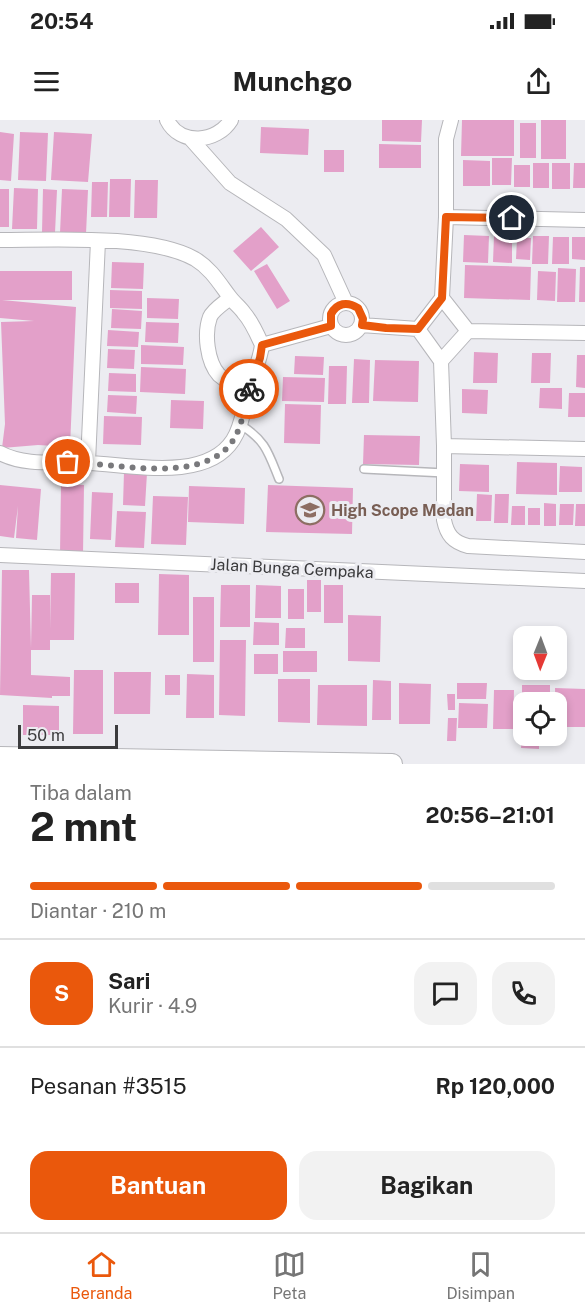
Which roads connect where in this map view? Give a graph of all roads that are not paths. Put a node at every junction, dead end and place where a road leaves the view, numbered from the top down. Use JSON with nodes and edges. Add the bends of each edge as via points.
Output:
{"nodes":[{"id":1,"x":167,"y":120,"type":"edge"},
{"id":2,"x":231,"y":120,"type":"edge"},
{"id":3,"x":451,"y":120,"type":"edge"},
{"id":4,"x":190,"y":138,"type":"junction"},
{"id":5,"x":446,"y":217,"type":"junction"},
{"id":6,"x":585,"y":220,"type":"edge"},
{"id":7,"x":0,"y":240,"type":"edge"},
{"id":8,"x":98,"y":241,"type":"junction"},
{"id":9,"x":230,"y":298,"type":"junction"},
{"id":10,"x":442,"y":298,"type":"junction"},
{"id":11,"x":346,"y":303,"type":"junction"},
{"id":12,"x":362,"y":325,"type":"junction"},
{"id":13,"x":331,"y":326,"type":"junction"},
{"id":14,"x":418,"y":329,"type":"junction"},
{"id":15,"x":468,"y":331,"type":"junction"},
{"id":16,"x":585,"y":333,"type":"edge"},
{"id":17,"x":262,"y":345,"type":"junction"},
{"id":18,"x":441,"y":362,"type":"junction"},
{"id":19,"x":248,"y":390,"type":"junction"},
{"id":20,"x":241,"y":425,"type":"junction"},
{"id":21,"x":444,"y":446,"type":"junction"},
{"id":22,"x":585,"y":449,"type":"edge"},
{"id":23,"x":0,"y":453,"type":"edge"},
{"id":24,"x":88,"y":462,"type":"junction"},
{"id":25,"x":364,"y":468,"type":"dead end"},
{"id":26,"x":445,"y":473,"type":"junction"},
{"id":27,"x":279,"y":479,"type":"dead end"},
{"id":28,"x":585,"y":552,"type":"edge"},
{"id":29,"x":0,"y":555,"type":"edge"},
{"id":30,"x":585,"y":581,"type":"edge"},
{"id":31,"x":0,"y":757,"type":"edge"},
{"id":32,"x":314,"y":763,"type":"edge"},
{"id":33,"x":392,"y":764,"type":"edge"}],
"edges":[{"from":1,"to":4,"type":"street","via":[[178,133]]},
{"from":2,"to":4,"type":"street","via":[[219,133],[205,139]]},
{"from":3,"to":5,"type":"street","via":[[446,138]]},
{"from":4,"to":11,"type":"street","via":[[230,183],[286,219],[324,255]]},
{"from":5,"to":6,"type":"street"},
{"from":5,"to":10,"type":"street"},
{"from":7,"to":8,"type":"street"},
{"from":8,"to":9,"type":"street","via":[[160,246],[182,253],[212,272]]},
{"from":8,"to":24,"type":"street"},
{"from":9,"to":17,"type":"street","via":[[244,312]]},
{"from":9,"to":19,"type":"street","via":[[211,315],[207,334],[209,354],[218,374],[232,385]]},
{"from":10,"to":14,"type":"street"},
{"from":10,"to":15,"type":"street"},
{"from":11,"to":12,"type":"street","via":[[358,308]]},
{"from":11,"to":13,"type":"street","via":[[334,308]]},
{"from":12,"to":13,"type":"street","via":[[346,336]]},
{"from":12,"to":14,"type":"street"},
{"from":13,"to":17,"type":"street"},
{"from":14,"to":18,"type":"street"},
{"from":15,"to":16,"type":"street"},
{"from":15,"to":18,"type":"street"},
{"from":17,"to":19,"type":"street"},
{"from":18,"to":21,"type":"street"},
{"from":19,"to":20,"type":"street"},
{"from":20,"to":24,"type":"street","via":[[216,458],[188,466],[162,468]]},
{"from":20,"to":27,"type":"lane","via":[[264,443]]},
{"from":21,"to":22,"type":"street"},
{"from":21,"to":26,"type":"street"},
{"from":23,"to":24,"type":"street","via":[[27,461]]},
{"from":25,"to":26,"type":"lane"},
{"from":26,"to":28,"type":"street","via":[[446,529],[458,543]]},
{"from":29,"to":30,"type":"street","name":"Jalan Bunga Cempaka"},
{"from":31,"to":32,"type":"street"},
{"from":32,"to":33,"type":"street"}]}
